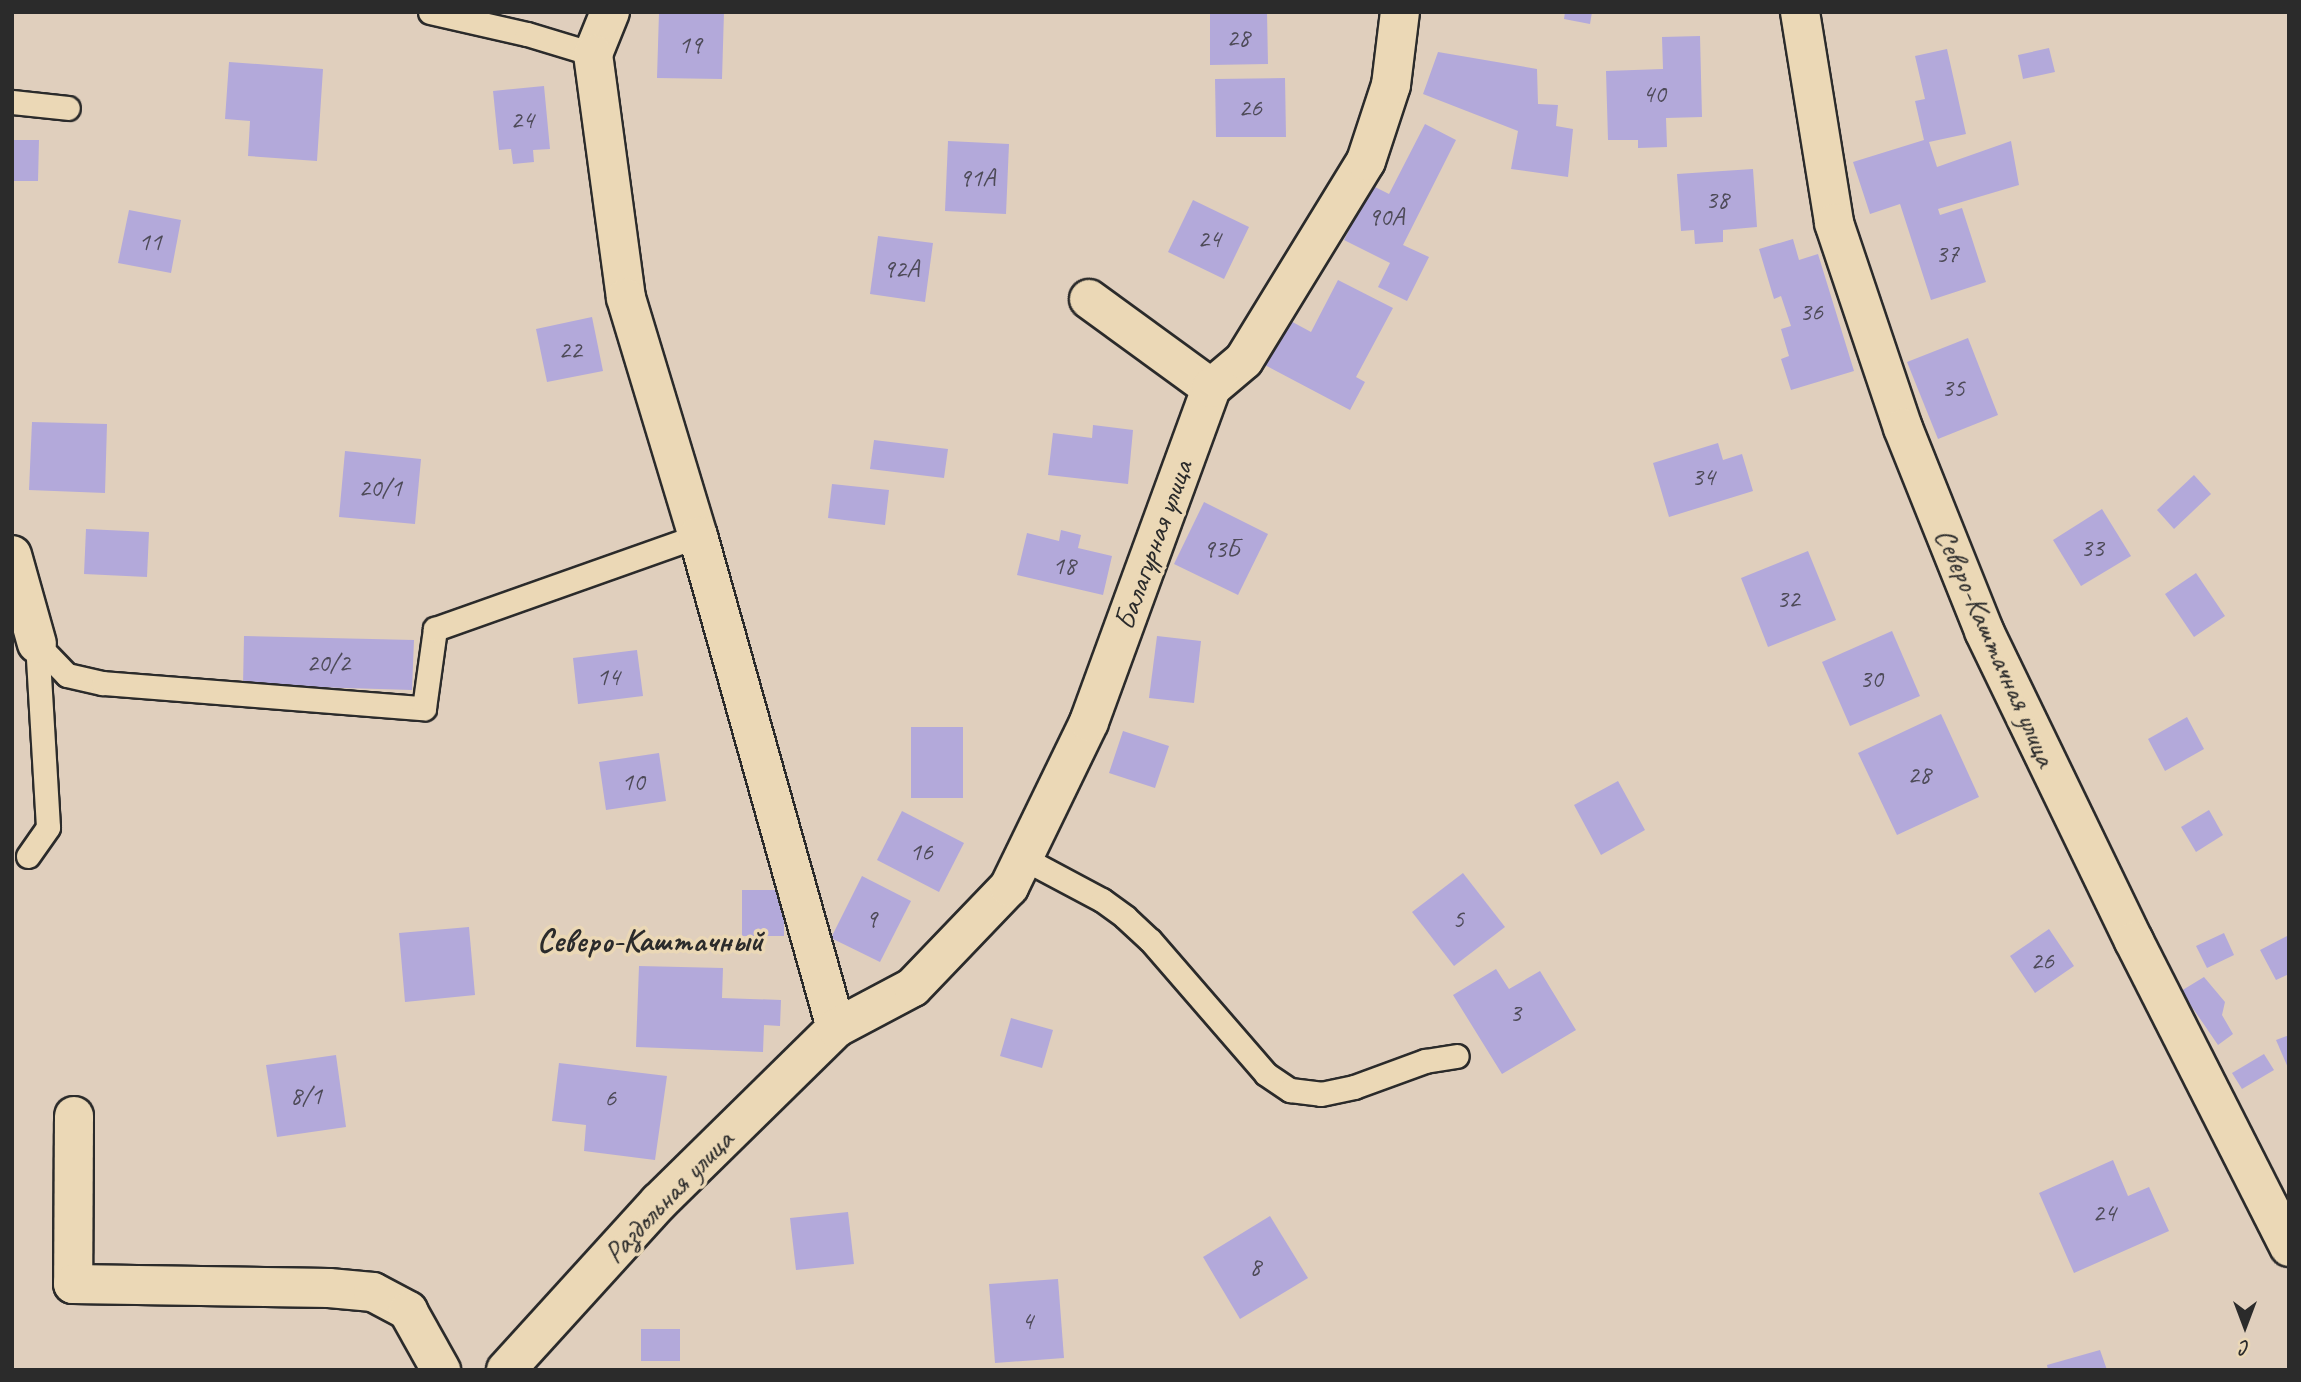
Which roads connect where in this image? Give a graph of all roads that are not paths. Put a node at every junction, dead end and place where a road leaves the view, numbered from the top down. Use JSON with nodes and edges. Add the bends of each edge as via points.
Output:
{"nodes":[{"id":1,"x":430,"y":12,"type":"edge"},
{"id":2,"x":610,"y":12,"type":"edge"},
{"id":3,"x":1400,"y":12,"type":"edge"},
{"id":4,"x":1801,"y":12,"type":"edge"},
{"id":5,"x":593,"y":54,"type":"junction"},
{"id":6,"x":12,"y":102,"type":"edge"},
{"id":7,"x":68,"y":108,"type":"dead end"},
{"id":8,"x":1089,"y":299,"type":"dead end"},
{"id":9,"x":1211,"y":388,"type":"junction"},
{"id":10,"x":698,"y":536,"type":"junction"},
{"id":11,"x":12,"y":555,"type":"edge"},
{"id":12,"x":37,"y":644,"type":"junction"},
{"id":13,"x":28,"y":856,"type":"dead end"},
{"id":14,"x":1023,"y":858,"type":"junction"},
{"id":15,"x":836,"y":1028,"type":"junction"},
{"id":16,"x":1457,"y":1056,"type":"dead end"},
{"id":17,"x":74,"y":1116,"type":"dead end"},
{"id":18,"x":2289,"y":1247,"type":"edge"},
{"id":19,"x":441,"y":1370,"type":"edge"},
{"id":20,"x":506,"y":1370,"type":"edge"}],
"edges":[{"from":1,"to":5,"type":"lane"},
{"from":2,"to":5,"type":"street"},
{"from":3,"to":9,"type":"street","name":"Балагурная улица","via":[[1391,85],[1366,161],[1244,360]]},
{"from":4,"to":18,"type":"street","name":"Северо-Каштачная улица","via":[[1834,223],[1903,428],[1984,631],[2140,954]]},
{"from":5,"to":10,"type":"street","via":[[626,298]]},
{"from":6,"to":7,"type":"lane"},
{"from":8,"to":9,"type":"street"},
{"from":9,"to":14,"type":"street","name":"Балагурная улица","via":[[1089,722]]},
{"from":10,"to":12,"type":"lane","via":[[435,629],[424,708],[103,683],[67,675]]},
{"from":10,"to":15,"type":"street"},
{"from":11,"to":12,"type":"street"},
{"from":12,"to":13,"type":"lane","via":[[48,827]]},
{"from":14,"to":15,"type":"street","name":"Балагурная улица","via":[[1009,887],[914,987]]},
{"from":14,"to":16,"type":"lane","via":[[1125,917],[1266,1074],[1290,1090],[1321,1094],[1425,1061]]},
{"from":15,"to":20,"type":"street","name":"Раздольная улица","via":[[659,1202]]},
{"from":17,"to":19,"type":"street","via":[[73,1284],[373,1292],[408,1311]]}]}
